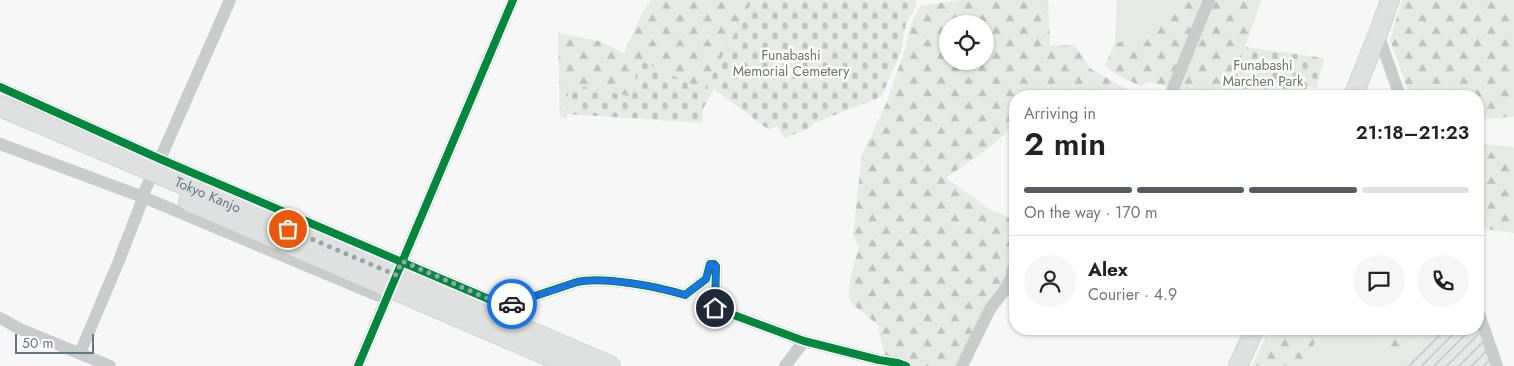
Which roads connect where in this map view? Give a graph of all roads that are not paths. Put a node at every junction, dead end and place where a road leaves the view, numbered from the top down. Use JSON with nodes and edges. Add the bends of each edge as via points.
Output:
{"nodes":[{"id":1,"x":230,"y":0,"type":"edge"},
{"id":2,"x":513,"y":0,"type":"edge"},
{"id":3,"x":1209,"y":0,"type":"edge"},
{"id":4,"x":1390,"y":0,"type":"edge"},
{"id":5,"x":1378,"y":34,"type":"junction"},
{"id":6,"x":0,"y":87,"type":"edge"},
{"id":7,"x":1172,"y":90,"type":"edge"},
{"id":8,"x":1355,"y":90,"type":"edge"},
{"id":9,"x":1398,"y":90,"type":"edge"},
{"id":10,"x":0,"y":106,"type":"edge"},
{"id":11,"x":0,"y":122,"type":"edge"},
{"id":12,"x":0,"y":144,"type":"edge"},
{"id":13,"x":151,"y":178,"type":"junction"},
{"id":14,"x":394,"y":281,"type":"junction"},
{"id":15,"x":1009,"y":281,"type":"edge"},
{"id":16,"x":0,"y":318,"type":"edge"},
{"id":17,"x":1484,"y":328,"type":"edge"},
{"id":18,"x":1252,"y":335,"type":"edge"},
{"id":19,"x":804,"y":341,"type":"junction"},
{"id":20,"x":80,"y":353,"type":"junction"},
{"id":21,"x":110,"y":366,"type":"edge"},
{"id":22,"x":358,"y":366,"type":"edge"},
{"id":23,"x":573,"y":366,"type":"edge"},
{"id":24,"x":610,"y":366,"type":"edge"},
{"id":25,"x":785,"y":366,"type":"edge"},
{"id":26,"x":906,"y":366,"type":"edge"},
{"id":27,"x":962,"y":366,"type":"edge"},
{"id":28,"x":1238,"y":366,"type":"edge"},
{"id":29,"x":1497,"y":366,"type":"edge"}],
"edges":[{"from":1,"to":13,"type":"street"},
{"from":2,"to":14,"type":"street"},
{"from":3,"to":7,"type":"street"},
{"from":4,"to":5,"type":"main road"},
{"from":5,"to":8,"type":"main road"},
{"from":5,"to":9,"type":"street"},
{"from":6,"to":13,"type":"street"},
{"from":10,"to":13,"type":"highway","name":"Tokyo Kanjo"},
{"from":11,"to":13,"type":"highway","name":"Tokyo Kanjo"},
{"from":12,"to":13,"type":"street"},
{"from":13,"to":14,"type":"highway","name":"Tokyo Kanjo"},
{"from":13,"to":14,"type":"street"},
{"from":13,"to":20,"type":"street"},
{"from":14,"to":19,"type":"street","via":[[505,306],[588,280],[624,282],[685,295],[706,279],[710,264],[714,264],[715,308]]},
{"from":14,"to":22,"type":"street"},
{"from":14,"to":23,"type":"highway","name":"Tokyo Kanjo"},
{"from":14,"to":24,"type":"highway","name":"Tokyo Kanjo"},
{"from":15,"to":27,"type":"street","via":[[990,309]]},
{"from":16,"to":20,"type":"street"},
{"from":17,"to":29,"type":"street"},
{"from":18,"to":28,"type":"main road"},
{"from":19,"to":25,"type":"street"},
{"from":19,"to":26,"type":"street"},
{"from":20,"to":21,"type":"street"}]}
